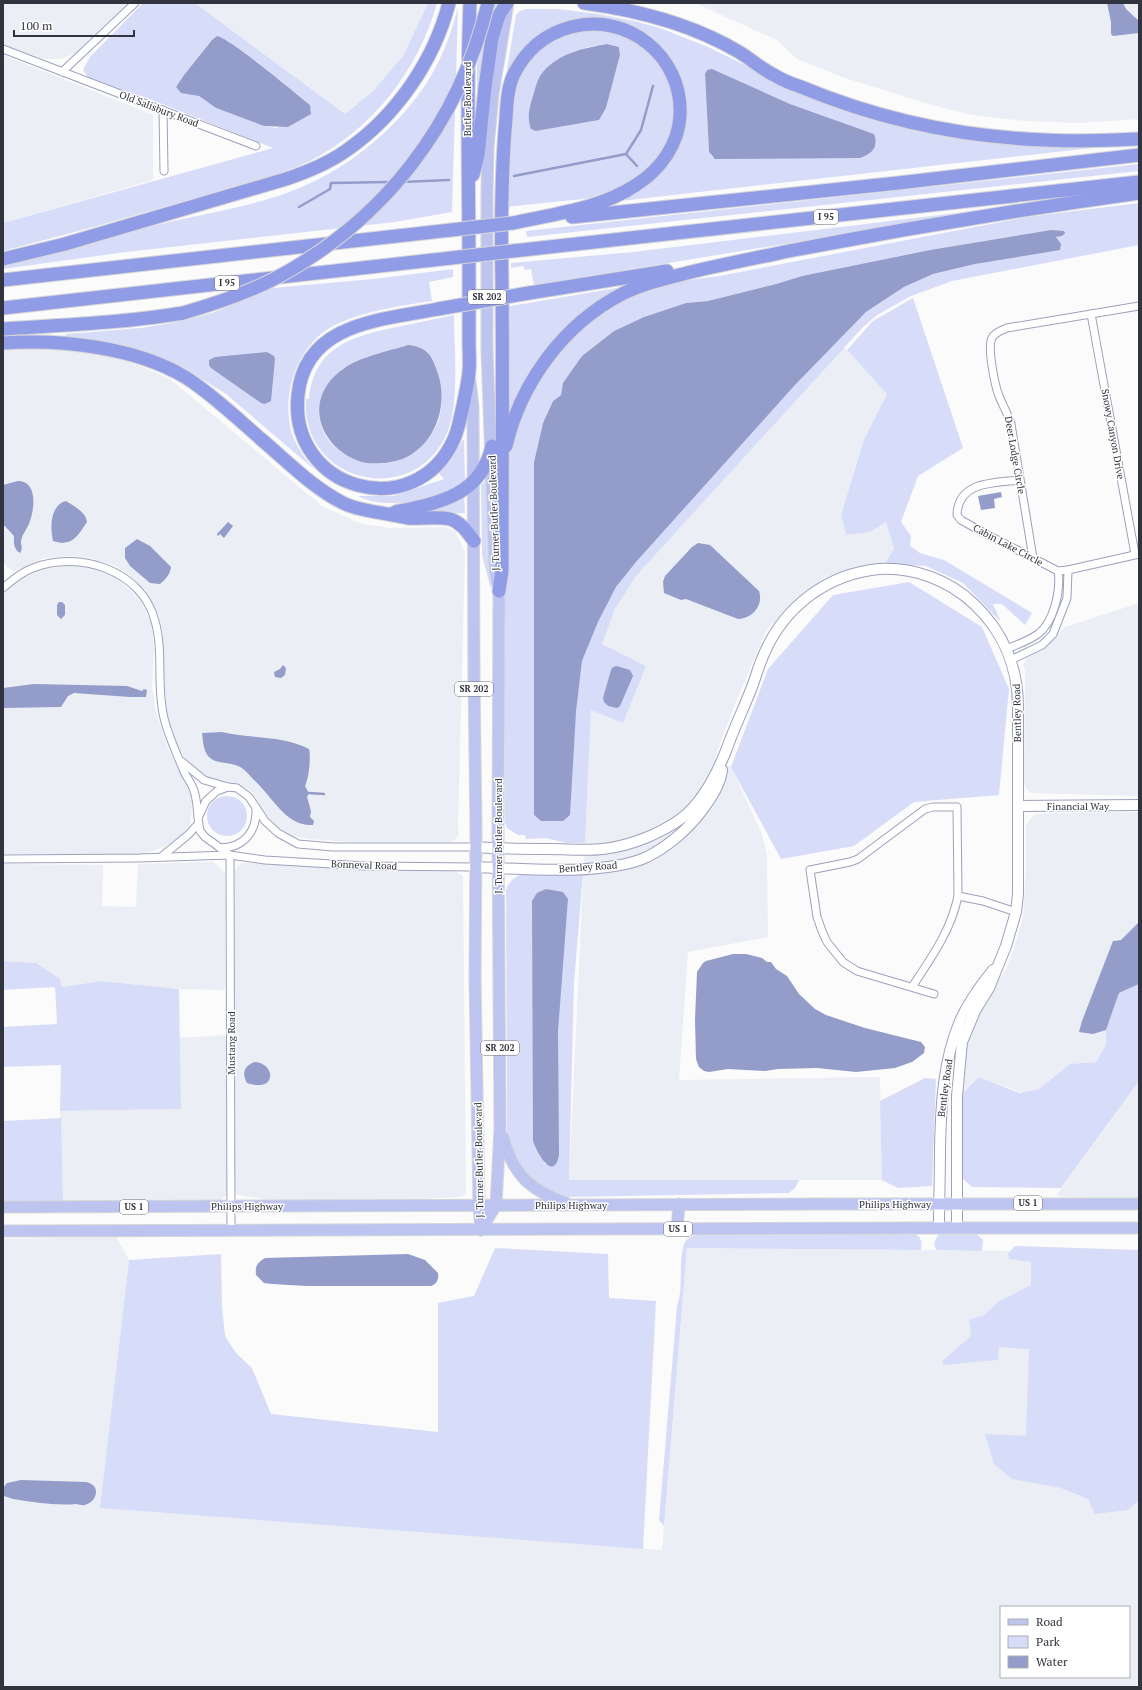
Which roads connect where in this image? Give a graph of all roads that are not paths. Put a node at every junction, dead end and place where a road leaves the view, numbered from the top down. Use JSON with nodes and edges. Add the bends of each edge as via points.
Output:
{"nodes":[{"id":1,"x":135,"y":3,"type":"edge"},
{"id":2,"x":449,"y":3,"type":"edge"},
{"id":3,"x":470,"y":3,"type":"edge"},
{"id":4,"x":488,"y":3,"type":"edge"},
{"id":5,"x":508,"y":3,"type":"edge"},
{"id":6,"x":584,"y":3,"type":"edge"},
{"id":7,"x":3,"y":49,"type":"edge"},
{"id":8,"x":62,"y":72,"type":"junction"},
{"id":9,"x":163,"y":110,"type":"junction"},
{"id":10,"x":1139,"y":139,"type":"edge"},
{"id":11,"x":256,"y":146,"type":"dead end"},
{"id":12,"x":1139,"y":155,"type":"edge"},
{"id":13,"x":164,"y":171,"type":"dead end"},
{"id":14,"x":1139,"y":182,"type":"edge"},
{"id":15,"x":1139,"y":193,"type":"edge"},
{"id":16,"x":469,"y":195,"type":"junction"},
{"id":17,"x":513,"y":223,"type":"junction"},
{"id":18,"x":3,"y":259,"type":"edge"},
{"id":19,"x":728,"y":263,"type":"junction"},
{"id":20,"x":3,"y":280,"type":"edge"},
{"id":21,"x":1139,"y":306,"type":"edge"},
{"id":22,"x":3,"y":308,"type":"edge"},
{"id":23,"x":1091,"y":314,"type":"junction"},
{"id":24,"x":3,"y":329,"type":"edge"},
{"id":25,"x":3,"y":343,"type":"edge"},
{"id":26,"x":469,"y":372,"type":"junction"},
{"id":27,"x":492,"y":446,"type":"junction"},
{"id":28,"x":502,"y":467,"type":"junction"},
{"id":29,"x":1019,"y":480,"type":"junction"},
{"id":30,"x":474,"y":483,"type":"junction"},
{"id":31,"x":388,"y":514,"type":"junction"},
{"id":32,"x":474,"y":541,"type":"junction"},
{"id":33,"x":1137,"y":554,"type":"edge"},
{"id":34,"x":1033,"y":558,"type":"junction"},
{"id":35,"x":1058,"y":570,"type":"junction"},
{"id":36,"x":1068,"y":570,"type":"junction"},
{"id":37,"x":3,"y":588,"type":"edge"},
{"id":38,"x":499,"y":591,"type":"junction"},
{"id":39,"x":1006,"y":649,"type":"junction"},
{"id":40,"x":1011,"y":660,"type":"junction"},
{"id":41,"x":181,"y":761,"type":"junction"},
{"id":42,"x":722,"y":762,"type":"junction"},
{"id":43,"x":228,"y":787,"type":"junction"},
{"id":44,"x":1139,"y":805,"type":"edge"},
{"id":45,"x":1018,"y":806,"type":"junction"},
{"id":46,"x":256,"y":809,"type":"junction"},
{"id":47,"x":198,"y":821,"type":"junction"},
{"id":48,"x":476,"y":847,"type":"junction"},
{"id":49,"x":219,"y":848,"type":"junction"},
{"id":50,"x":498,"y":849,"type":"junction"},
{"id":51,"x":230,"y":855,"type":"junction"},
{"id":52,"x":161,"y":857,"type":"junction"},
{"id":53,"x":3,"y":859,"type":"edge"},
{"id":54,"x":476,"y":867,"type":"junction"},
{"id":55,"x":498,"y":868,"type":"junction"},
{"id":56,"x":958,"y":896,"type":"junction"},
{"id":57,"x":1016,"y":912,"type":"junction"},
{"id":58,"x":1000,"y":962,"type":"junction"},
{"id":59,"x":912,"y":987,"type":"junction"},
{"id":60,"x":934,"y":994,"type":"dead end"},
{"id":61,"x":500,"y":1129,"type":"junction"},
{"id":62,"x":678,"y":1204,"type":"junction"},
{"id":63,"x":939,"y":1204,"type":"junction"},
{"id":64,"x":957,"y":1204,"type":"junction"},
{"id":65,"x":1139,"y":1204,"type":"edge"},
{"id":66,"x":479,"y":1205,"type":"junction"},
{"id":67,"x":496,"y":1205,"type":"junction"},
{"id":68,"x":231,"y":1206,"type":"junction"},
{"id":69,"x":576,"y":1206,"type":"junction"},
{"id":70,"x":3,"y":1207,"type":"edge"},
{"id":71,"x":939,"y":1228,"type":"junction"},
{"id":72,"x":957,"y":1228,"type":"junction"},
{"id":73,"x":1139,"y":1228,"type":"edge"},
{"id":74,"x":677,"y":1229,"type":"junction"},
{"id":75,"x":231,"y":1230,"type":"junction"},
{"id":76,"x":481,"y":1230,"type":"junction"},
{"id":77,"x":3,"y":1231,"type":"edge"}],
"edges":[{"from":1,"to":8,"type":"street"},
{"from":2,"to":18,"type":"highway","via":[[432,48],[410,86],[382,119],[346,151],[320,166],[286,180],[65,244]]},
{"from":3,"to":16,"type":"highway","name":"Butler Boulevard","number":"SR 202","via":[[467,66]]},
{"from":4,"to":24,"type":"highway","bridge":true,"via":[[474,52],[452,102],[414,163],[365,216],[312,257],[272,280],[183,313],[117,322]]},
{"from":5,"to":16,"type":"highway","via":[[498,15],[492,38],[484,87],[478,155]]},
{"from":5,"to":27,"type":"main road","name":"J. Turner Butler Boulevard","number":"SR 202","via":[[493,94],[488,147],[487,351]]},
{"from":6,"to":10,"type":"highway","via":[[625,9],[687,28],[739,52],[774,76],[846,104],[890,117],[976,134],[1024,139]]},
{"from":7,"to":8,"type":"street","name":"Old Salisbury Road"},
{"from":8,"to":9,"type":"street","name":"Old Salisbury Road"},
{"from":9,"to":11,"type":"street","name":"Old Salisbury Road"},
{"from":9,"to":13,"type":"street"},
{"from":12,"to":17,"type":"highway"},
{"from":14,"to":22,"type":"highway","number":"I 95","bridge":true},
{"from":15,"to":19,"type":"highway","via":[[855,238]]},
{"from":16,"to":26,"type":"highway","name":"J. Turner Butler Boulevard","number":"SR 202"},
{"from":17,"to":20,"type":"highway","bridge":true},
{"from":17,"to":28,"type":"highway","via":[[586,206],[616,196],[648,177],[665,158],[678,127],[678,93],[665,61],[640,37],[620,28],[599,23],[566,28],[534,46],[520,62],[512,78],[506,118],[501,208]]},
{"from":19,"to":26,"type":"highway","bridge":true,"via":[[529,293],[356,325],[339,332],[324,343],[304,369],[298,386],[297,404],[302,436],[320,464],[347,482],[381,489],[413,482],[440,462],[454,440],[460,424]]},
{"from":19,"to":28,"type":"highway","via":[[661,279],[622,294],[572,330],[543,363],[526,392],[508,437]]},
{"from":21,"to":23,"type":"street","name":"Deer Lodge Circle"},
{"from":23,"to":29,"type":"street","name":"Deer Lodge Circle","via":[[1007,328],[992,337],[990,346],[994,377],[998,395],[1011,424]]},
{"from":23,"to":33,"type":"street","name":"Snowy Canyon Drive"},
{"from":25,"to":31,"type":"highway","via":[[44,341],[93,346],[173,370],[187,378],[332,497],[366,511]]},
{"from":26,"to":30,"type":"main road","name":"J. Turner Butler Boulevard","number":"SR 202","via":[[474,407]]},
{"from":27,"to":30,"type":"highway","via":[[489,458]]},
{"from":27,"to":38,"type":"main road","name":"J. Turner Butler Boulevard","number":"SR 202"},
{"from":28,"to":38,"type":"highway","via":[[502,571]]},
{"from":29,"to":34,"type":"street","name":"Deer Lodge Circle"},
{"from":29,"to":34,"type":"street","name":"Cabin Lake Circle","via":[[976,486],[967,491],[958,507],[957,515],[961,520]]},
{"from":30,"to":31,"type":"highway","via":[[431,505]]},
{"from":30,"to":32,"type":"main road","name":"J. Turner Butler Boulevard","number":"SR 202"},
{"from":31,"to":32,"type":"highway","via":[[407,518],[451,519],[463,527]]},
{"from":32,"to":48,"type":"main road","name":"J. Turner Butler Boulevard","number":"SR 202"},
{"from":33,"to":36,"type":"street","name":"Cabin Lake Circle"},
{"from":34,"to":35,"type":"street","name":"Cabin Lake Circle"},
{"from":35,"to":36,"type":"street","name":"Cabin Lake Circle"},
{"from":35,"to":39,"type":"street","via":[[1057,597],[1044,629],[1024,642]]},
{"from":36,"to":40,"type":"street","via":[[1067,598],[1057,628],[1042,645]]},
{"from":37,"to":41,"type":"street","via":[[18,575],[34,567],[46,563],[75,561],[102,567],[124,578],[137,589],[155,620],[159,647],[160,698],[169,736]]},
{"from":38,"to":50,"type":"main road","name":"J. Turner Butler Boulevard","number":"SR 202"},
{"from":39,"to":40,"type":"street","name":"Bentley Road"},
{"from":39,"to":42,"type":"street","name":"Bentley Road","via":[[991,621],[951,585],[928,576],[885,569],[848,575],[808,596],[788,614],[778,628],[764,653]]},
{"from":40,"to":45,"type":"street","name":"Bentley Road","via":[[1018,696]]},
{"from":41,"to":43,"type":"street","name":"Bonneval Road","via":[[204,780]]},
{"from":41,"to":47,"type":"street","via":[[195,796]]},
{"from":42,"to":50,"type":"street","name":"Bentley Road","via":[[698,802],[682,818],[639,840],[602,849]]},
{"from":42,"to":55,"type":"street","name":"Bentley Road","via":[[718,784],[696,819],[646,857],[606,867]]},
{"from":43,"to":46,"type":"street","name":"Bonneval Road","via":[[236,788],[249,797]]},
{"from":43,"to":47,"type":"street","via":[[217,791],[206,801]]},
{"from":44,"to":45,"type":"street","name":"Financial Way"},
{"from":45,"to":57,"type":"street","name":"Bentley Road"},
{"from":46,"to":48,"type":"street","name":"Bonneval Road","via":[[278,833],[298,844],[333,848]]},
{"from":46,"to":49,"type":"street","via":[[254,827],[244,840],[233,847]]},
{"from":47,"to":49,"type":"street","name":"Bonneval Road","via":[[200,831]]},
{"from":47,"to":52,"type":"street","via":[[188,835]]},
{"from":48,"to":50,"type":"street","name":"Bonneval Road"},
{"from":48,"to":54,"type":"main road","name":"J. Turner Butler Boulevard","number":"SR 202"},
{"from":49,"to":51,"type":"street","name":"Bonneval Road"},
{"from":50,"to":55,"type":"main road","name":"J. Turner Butler Boulevard","number":"SR 202"},
{"from":51,"to":52,"type":"street","name":"Bonneval Road"},
{"from":51,"to":54,"type":"street","name":"Bonneval Road","via":[[265,860],[365,866]]},
{"from":51,"to":68,"type":"street","name":"Mustang Road"},
{"from":52,"to":53,"type":"street","name":"Bonneval Road"},
{"from":54,"to":55,"type":"street","name":"Bonneval Road"},
{"from":54,"to":66,"type":"main road","name":"J. Turner Butler Boulevard","number":"SR 202"},
{"from":55,"to":61,"type":"main road","name":"J. Turner Butler Boulevard","number":"SR 202"},
{"from":56,"to":57,"type":"street"},
{"from":56,"to":59,"type":"street","via":[[950,923]]},
{"from":56,"to":59,"type":"street","via":[[957,807],[925,809],[858,859],[810,870],[817,917],[827,942],[836,954],[857,971]]},
{"from":57,"to":58,"type":"street","name":"Bentley Road"},
{"from":58,"to":63,"type":"street","name":"Bentley Road","via":[[967,1007],[951,1047],[943,1087],[940,1126]]},
{"from":58,"to":64,"type":"street","name":"Bentley Road","via":[[967,1027],[960,1055],[957,1096]]},
{"from":59,"to":60,"type":"street"},
{"from":61,"to":67,"type":"main road","name":"J. Turner Butler Boulevard","number":"SR 202"},
{"from":61,"to":69,"type":"main road","via":[[511,1162],[522,1178],[548,1197]]},
{"from":62,"to":63,"type":"main road","name":"Philips Highway","number":"US 1"},
{"from":62,"to":69,"type":"main road","name":"Philips Highway","number":"US 1"},
{"from":62,"to":74,"type":"main road"},
{"from":63,"to":64,"type":"main road","name":"Philips Highway","number":"US 1"},
{"from":63,"to":71,"type":"street","name":"Bentley Road"},
{"from":64,"to":65,"type":"main road","name":"Philips Highway","number":"US 1"},
{"from":64,"to":72,"type":"street","name":"Bentley Road"},
{"from":66,"to":67,"type":"main road","name":"Philips Highway","number":"US 1"},
{"from":66,"to":68,"type":"main road","name":"Philips Highway","number":"US 1"},
{"from":66,"to":76,"type":"main road","name":"J. Turner Butler Boulevard","number":"SR 202"},
{"from":67,"to":69,"type":"main road","name":"Philips Highway","number":"US 1"},
{"from":67,"to":76,"type":"main road","name":"J. Turner Butler Boulevard","number":"SR 202"},
{"from":68,"to":70,"type":"main road","name":"Philips Highway","number":"US 1"},
{"from":68,"to":75,"type":"street","name":"Mustang Road"},
{"from":71,"to":72,"type":"main road","number":"US 1"},
{"from":71,"to":74,"type":"main road","number":"US 1"},
{"from":72,"to":73,"type":"main road","number":"US 1"},
{"from":74,"to":76,"type":"main road","number":"US 1"},
{"from":75,"to":76,"type":"main road","number":"US 1"},
{"from":75,"to":77,"type":"main road","number":"US 1"}]}
